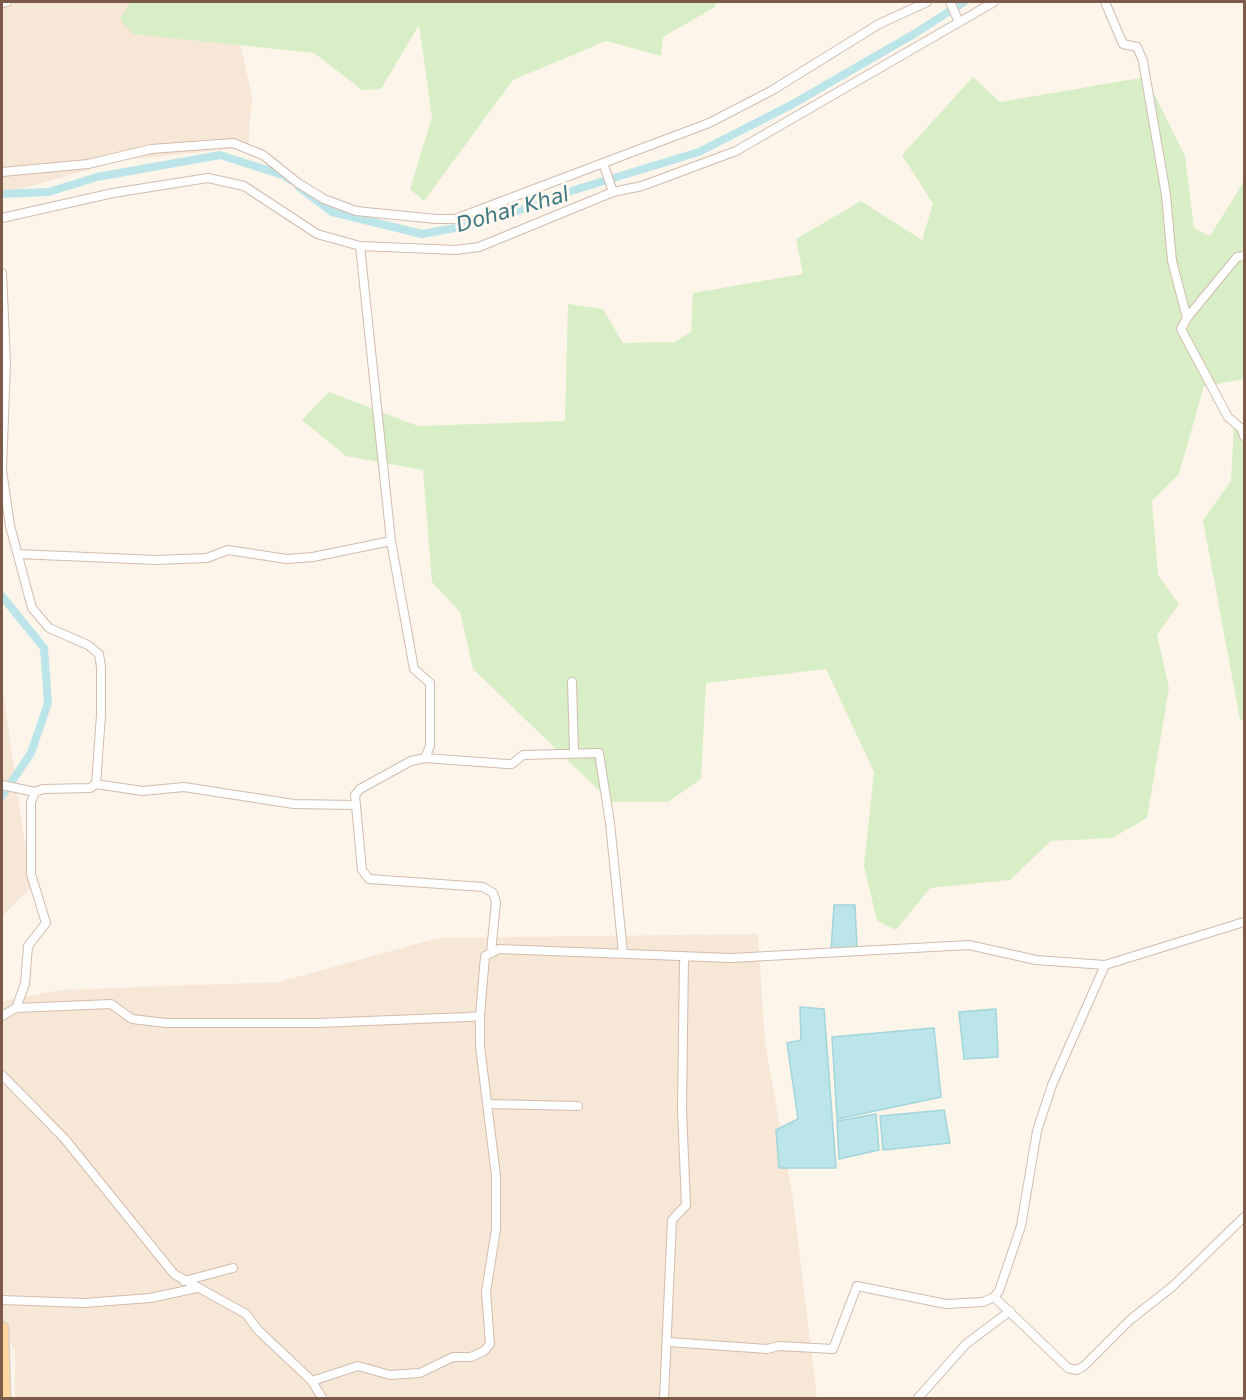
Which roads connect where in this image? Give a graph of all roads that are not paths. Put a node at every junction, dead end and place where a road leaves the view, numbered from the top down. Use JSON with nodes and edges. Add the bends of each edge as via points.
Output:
{"nodes":[{"id":1,"x":7,"y":2,"type":"edge"},
{"id":2,"x":927,"y":2,"type":"edge"},
{"id":3,"x":950,"y":2,"type":"edge"},
{"id":4,"x":994,"y":2,"type":"edge"},
{"id":5,"x":1105,"y":2,"type":"edge"},
{"id":6,"x":2,"y":3,"type":"edge"},
{"id":7,"x":958,"y":20,"type":"junction"},
{"id":8,"x":603,"y":163,"type":"junction"},
{"id":9,"x":2,"y":172,"type":"edge"},
{"id":10,"x":612,"y":191,"type":"junction"},
{"id":11,"x":2,"y":218,"type":"edge"},
{"id":12,"x":360,"y":246,"type":"junction"},
{"id":13,"x":1245,"y":256,"type":"edge"},
{"id":14,"x":2,"y":273,"type":"edge"},
{"id":15,"x":1187,"y":318,"type":"junction"},
{"id":16,"x":1245,"y":436,"type":"edge"},
{"id":17,"x":391,"y":541,"type":"junction"},
{"id":18,"x":18,"y":554,"type":"junction"},
{"id":19,"x":572,"y":682,"type":"dead end"},
{"id":20,"x":574,"y":751,"type":"junction"},
{"id":21,"x":425,"y":758,"type":"junction"},
{"id":22,"x":96,"y":784,"type":"junction"},
{"id":23,"x":2,"y":785,"type":"edge"},
{"id":24,"x":35,"y":792,"type":"junction"},
{"id":25,"x":355,"y":805,"type":"junction"},
{"id":26,"x":1245,"y":922,"type":"edge"},
{"id":27,"x":491,"y":952,"type":"junction"},
{"id":28,"x":623,"y":953,"type":"junction"},
{"id":29,"x":684,"y":957,"type":"junction"},
{"id":30,"x":1105,"y":965,"type":"junction"},
{"id":31,"x":16,"y":1008,"type":"junction"},
{"id":32,"x":2,"y":1016,"type":"edge"},
{"id":33,"x":480,"y":1016,"type":"junction"},
{"id":34,"x":2,"y":1075,"type":"edge"},
{"id":35,"x":488,"y":1104,"type":"junction"},
{"id":36,"x":578,"y":1106,"type":"dead end"},
{"id":37,"x":1245,"y":1217,"type":"edge"},
{"id":38,"x":233,"y":1268,"type":"dead end"},
{"id":39,"x":184,"y":1281,"type":"junction"},
{"id":40,"x":197,"y":1288,"type":"junction"},
{"id":41,"x":994,"y":1297,"type":"junction"},
{"id":42,"x":2,"y":1300,"type":"edge"},
{"id":43,"x":1010,"y":1311,"type":"junction"},
{"id":44,"x":2,"y":1328,"type":"edge"},
{"id":45,"x":669,"y":1342,"type":"junction"},
{"id":46,"x":312,"y":1381,"type":"junction"},
{"id":47,"x":4,"y":1398,"type":"edge"},
{"id":48,"x":322,"y":1398,"type":"edge"},
{"id":49,"x":664,"y":1398,"type":"edge"},
{"id":50,"x":918,"y":1398,"type":"edge"}],
"edges":[{"from":1,"to":6,"type":"street"},
{"from":2,"to":8,"type":"street","via":[[879,24],[771,91],[710,123]]},
{"from":3,"to":7,"type":"street"},
{"from":4,"to":7,"type":"street"},
{"from":5,"to":15,"type":"street","via":[[1123,44],[1137,47],[1143,61],[1166,195],[1172,261]]},
{"from":7,"to":10,"type":"street","via":[[736,151],[642,186]]},
{"from":8,"to":9,"type":"street","via":[[455,219],[356,211],[324,199],[263,155],[232,143],[151,148],[88,164]]},
{"from":8,"to":10,"type":"street"},
{"from":10,"to":12,"type":"street","via":[[479,247],[456,250]]},
{"from":11,"to":12,"type":"street","via":[[113,193],[208,178],[244,186],[317,234]]},
{"from":12,"to":17,"type":"street"},
{"from":13,"to":15,"type":"street","via":[[1237,257]]},
{"from":14,"to":18,"type":"street","via":[[6,363],[2,470]]},
{"from":15,"to":16,"type":"street","via":[[1181,329],[1184,337],[1228,417]]},
{"from":17,"to":18,"type":"street","via":[[313,557],[287,558],[247,550],[228,550],[207,558],[156,560]]},
{"from":17,"to":21,"type":"street","via":[[414,669],[430,683],[430,746]]},
{"from":18,"to":22,"type":"street","via":[[32,608],[40,619],[49,628],[99,654],[101,715]]},
{"from":19,"to":20,"type":"street"},
{"from":20,"to":21,"type":"street","via":[[523,755],[512,764]]},
{"from":20,"to":28,"type":"street","via":[[596,751],[600,756]]},
{"from":21,"to":25,"type":"street","via":[[411,761],[360,789]]},
{"from":22,"to":24,"type":"street","via":[[90,788]]},
{"from":22,"to":25,"type":"street","via":[[142,791],[184,787],[294,804]]},
{"from":23,"to":24,"type":"street"},
{"from":24,"to":31,"type":"street","via":[[31,802],[31,874],[46,923],[28,946],[26,984]]},
{"from":25,"to":27,"type":"street","via":[[362,870],[369,879],[483,887],[494,893]]},
{"from":26,"to":30,"type":"street"},
{"from":27,"to":28,"type":"street"},
{"from":27,"to":33,"type":"street","via":[[486,956]]},
{"from":28,"to":29,"type":"street"},
{"from":29,"to":30,"type":"street","via":[[969,945],[1036,960]]},
{"from":29,"to":45,"type":"street","via":[[682,1110],[686,1205],[672,1220]]},
{"from":30,"to":41,"type":"street","via":[[1052,1085],[1037,1131],[1021,1226]]},
{"from":31,"to":32,"type":"street"},
{"from":31,"to":33,"type":"street","via":[[111,1004],[132,1019],[165,1023],[318,1023]]},
{"from":33,"to":35,"type":"street"},
{"from":34,"to":39,"type":"street","via":[[64,1138],[129,1222]]},
{"from":35,"to":36,"type":"street"},
{"from":35,"to":46,"type":"street","via":[[496,1176],[496,1229],[486,1292],[490,1344],[471,1357],[453,1357],[420,1373],[390,1375],[358,1366]]},
{"from":37,"to":43,"type":"street","via":[[1077,1370],[1068,1368]]},
{"from":38,"to":39,"type":"street"},
{"from":39,"to":40,"type":"street"},
{"from":40,"to":42,"type":"street","via":[[150,1298],[95,1302]]},
{"from":40,"to":46,"type":"street","via":[[246,1314]]},
{"from":41,"to":43,"type":"street"},
{"from":41,"to":45,"type":"street","via":[[983,1302],[946,1304],[857,1286],[832,1349]]},
{"from":43,"to":50,"type":"street","via":[[966,1344]]},
{"from":44,"to":47,"type":"main road"},
{"from":45,"to":49,"type":"street"},
{"from":46,"to":48,"type":"street"}]}
